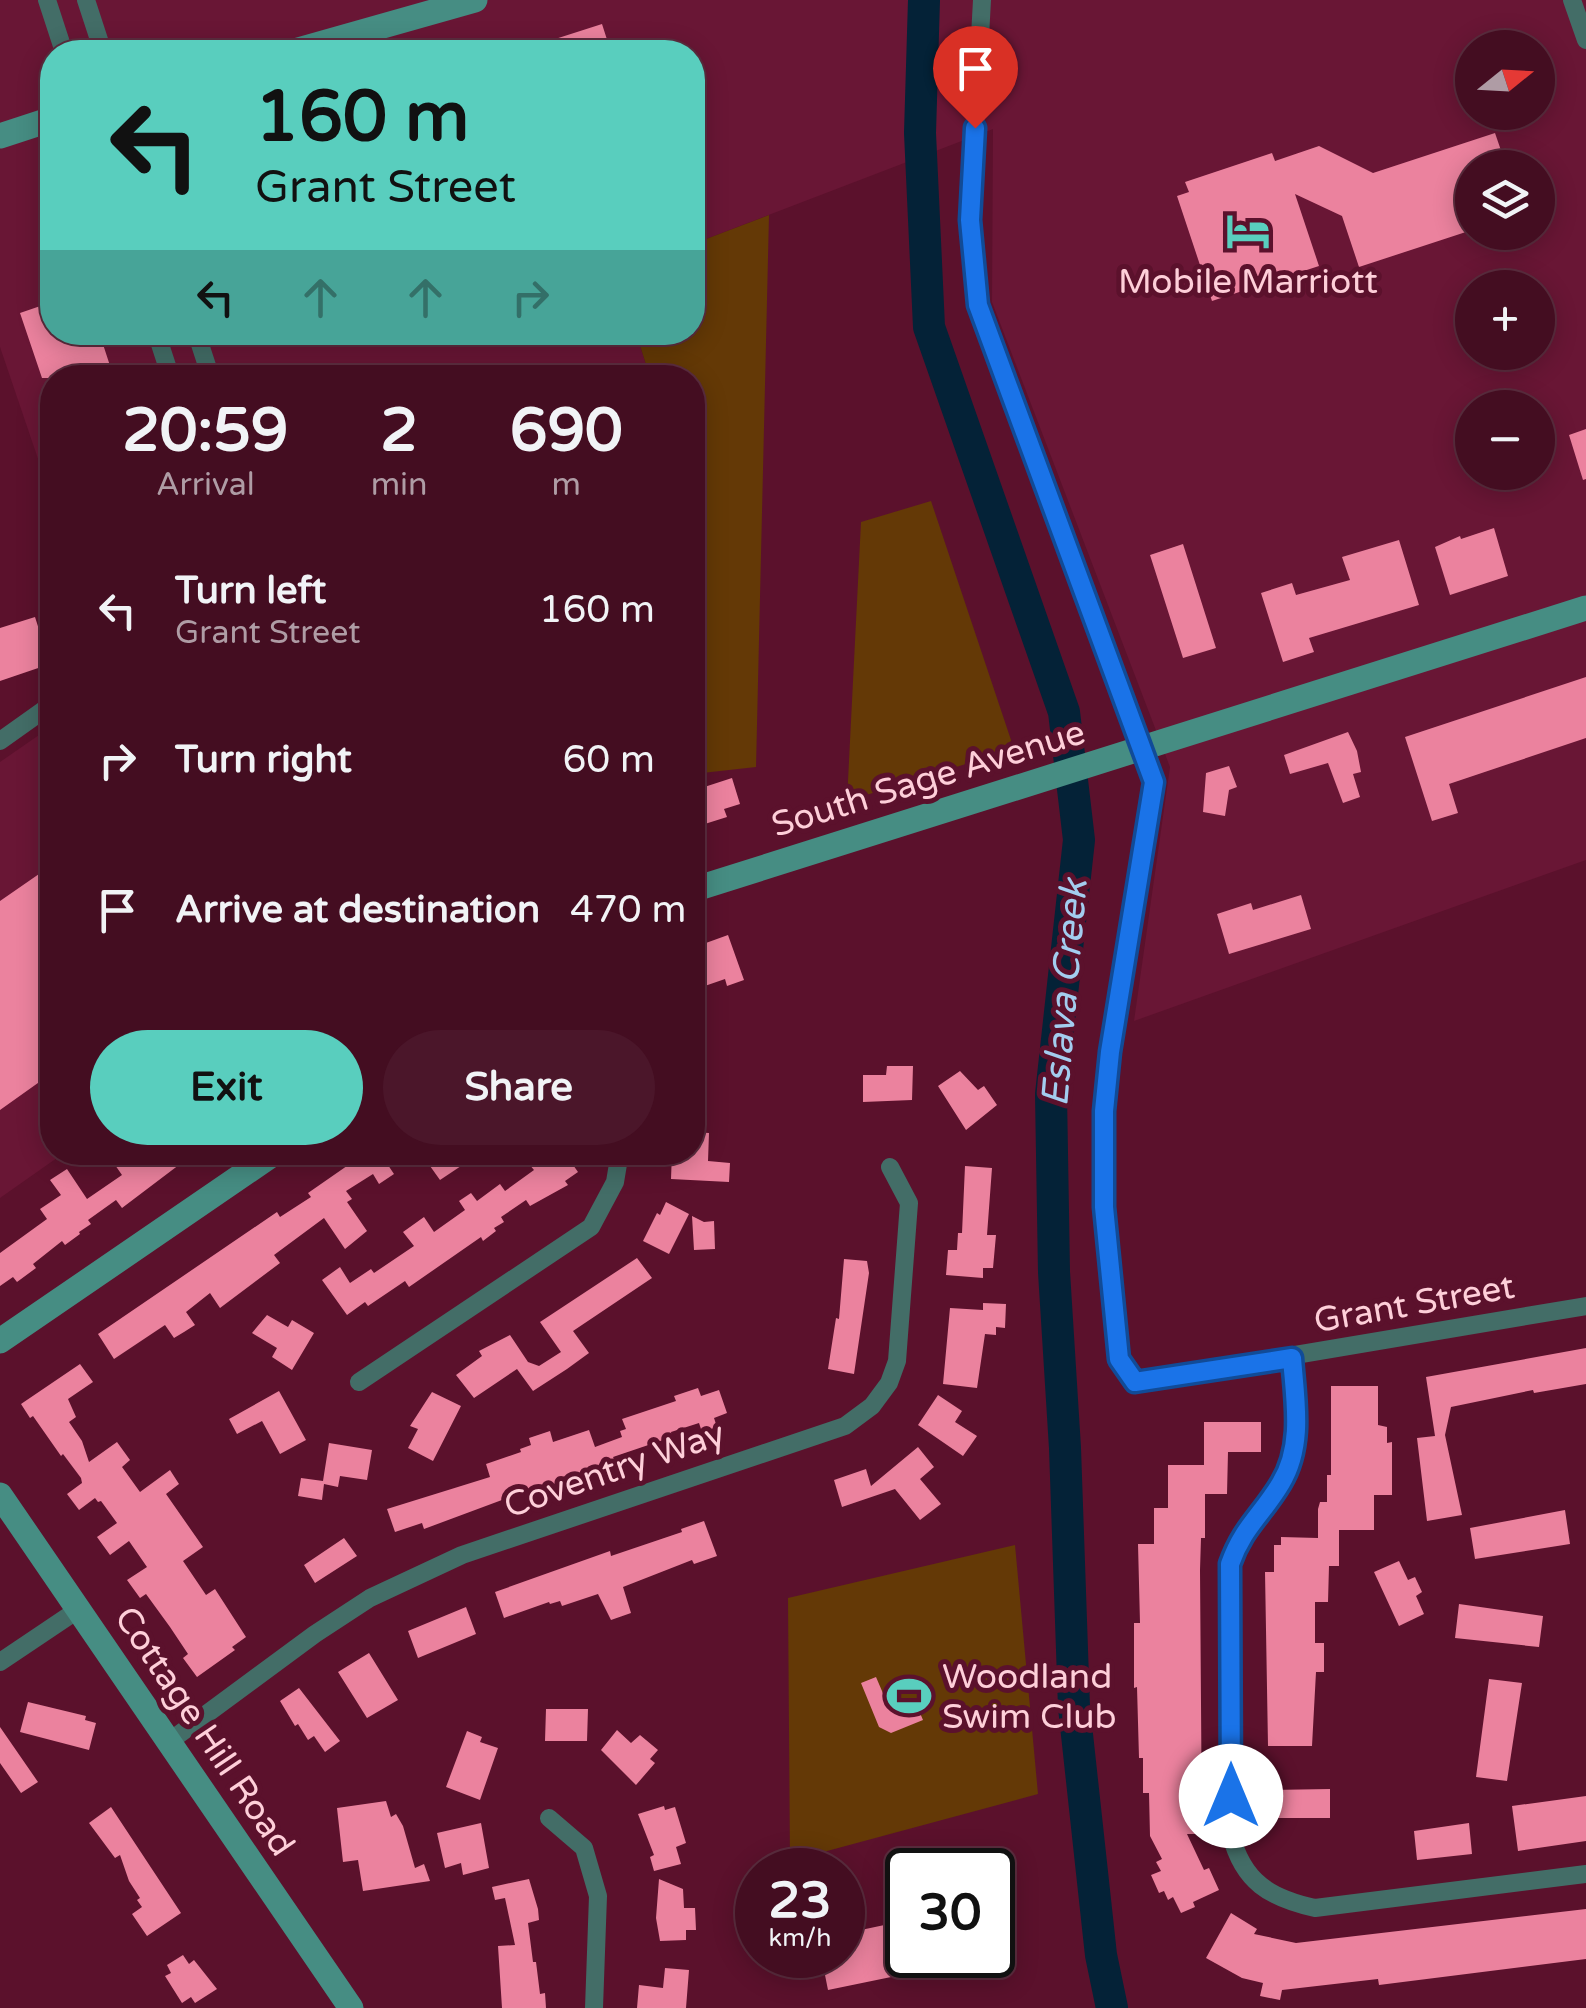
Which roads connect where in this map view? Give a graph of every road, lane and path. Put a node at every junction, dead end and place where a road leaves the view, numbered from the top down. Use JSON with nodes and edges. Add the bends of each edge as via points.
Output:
{"nodes":[{"id":1,"x":47,"y":0,"type":"edge"},
{"id":2,"x":86,"y":0,"type":"edge"},
{"id":3,"x":475,"y":0,"type":"edge"},
{"id":4,"x":982,"y":0,"type":"edge"},
{"id":5,"x":1572,"y":0,"type":"edge"},
{"id":6,"x":60,"y":40,"type":"edge"},
{"id":7,"x":99,"y":40,"type":"edge"},
{"id":8,"x":333,"y":40,"type":"edge"},
{"id":9,"x":1586,"y":40,"type":"edge"},
{"id":10,"x":40,"y":123,"type":"edge"},
{"id":11,"x":0,"y":136,"type":"edge"},
{"id":12,"x":1586,"y":608,"type":"edge"},
{"id":13,"x":40,"y":713,"type":"edge"},
{"id":14,"x":0,"y":741,"type":"edge"},
{"id":15,"x":1142,"y":748,"type":"junction"},
{"id":16,"x":705,"y":886,"type":"edge"},
{"id":17,"x":257,"y":1165,"type":"edge"},
{"id":18,"x":618,"y":1165,"type":"edge"},
{"id":19,"x":890,"y":1167,"type":"dead end"},
{"id":20,"x":1586,"y":1306,"type":"edge"},
{"id":21,"x":0,"y":1341,"type":"edge"},
{"id":22,"x":1292,"y":1358,"type":"junction"},
{"id":23,"x":360,"y":1382,"type":"dead end"},
{"id":24,"x":0,"y":1495,"type":"edge"},
{"id":25,"x":79,"y":1609,"type":"junction"},
{"id":26,"x":0,"y":1662,"type":"edge"},
{"id":27,"x":170,"y":1741,"type":"junction"},
{"id":28,"x":550,"y":1818,"type":"dead end"},
{"id":29,"x":1586,"y":1874,"type":"edge"},
{"id":30,"x":351,"y":2008,"type":"edge"},
{"id":31,"x":594,"y":2008,"type":"edge"}],
"edges":[{"from":1,"to":6,"type":"street"},
{"from":2,"to":7,"type":"street"},
{"from":3,"to":8,"type":"street"},
{"from":4,"to":15,"type":"street","via":[[970,220],[978,305]]},
{"from":5,"to":9,"type":"street"},
{"from":10,"to":11,"type":"street"},
{"from":12,"to":15,"type":"street","name":"South Sage Avenue"},
{"from":13,"to":14,"type":"street"},
{"from":15,"to":16,"type":"street","name":"South Sage Avenue"},
{"from":15,"to":22,"type":"street","name":"Grant Street","via":[[1154,782],[1110,1052],[1104,1130],[1104,1207],[1119,1359],[1135,1382]]},
{"from":17,"to":21,"type":"street"},
{"from":18,"to":23,"type":"street","via":[[592,1227]]},
{"from":19,"to":27,"type":"street","name":"Coventry Way","via":[[909,1202],[902,1325],[889,1384],[872,1406],[845,1426],[405,1579],[315,1634]]},
{"from":20,"to":22,"type":"street","name":"Grant Street"},
{"from":22,"to":29,"type":"street","via":[[1292,1454],[1284,1479],[1240,1536],[1230,1564],[1231,1835],[1237,1859],[1280,1900],[1315,1908]]},
{"from":24,"to":25,"type":"street","name":"Cottage Hill Road"},
{"from":25,"to":26,"type":"street"},
{"from":25,"to":27,"type":"street","name":"Cottage Hill Road"},
{"from":27,"to":30,"type":"street","name":"Cottage Hill Road"},
{"from":28,"to":31,"type":"street","via":[[584,1848],[598,1896]]}]}
